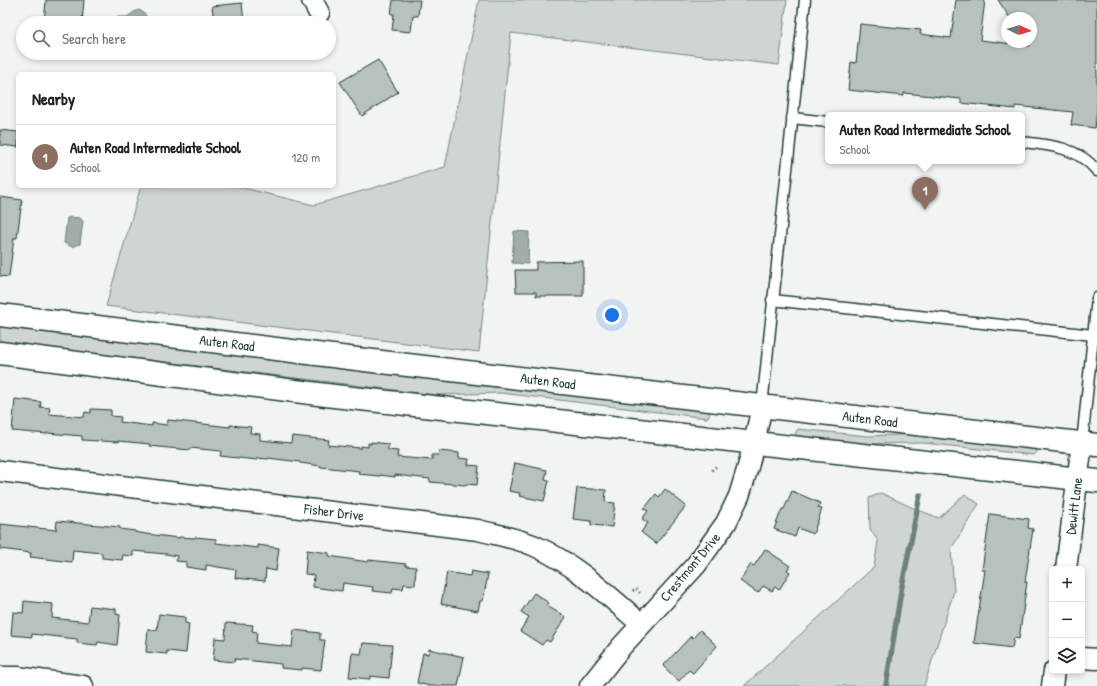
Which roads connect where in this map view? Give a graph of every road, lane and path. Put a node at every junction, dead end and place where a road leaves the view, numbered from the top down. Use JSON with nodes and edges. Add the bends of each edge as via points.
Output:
{"nodes":[{"id":1,"x":805,"y":0,"type":"edge"},
{"id":2,"x":792,"y":118,"type":"junction"},
{"id":3,"x":825,"y":122,"type":"edge"},
{"id":4,"x":1025,"y":142,"type":"edge"},
{"id":5,"x":1097,"y":171,"type":"edge"},
{"id":6,"x":1097,"y":298,"type":"edge"},
{"id":7,"x":772,"y":300,"type":"junction"},
{"id":8,"x":0,"y":315,"type":"edge"},
{"id":9,"x":1093,"y":335,"type":"junction"},
{"id":10,"x":0,"y":353,"type":"edge"},
{"id":11,"x":762,"y":406,"type":"junction"},
{"id":12,"x":754,"y":443,"type":"junction"},
{"id":13,"x":1089,"y":444,"type":"edge"},
{"id":14,"x":718,"y":464,"type":"dead end"},
{"id":15,"x":712,"y":470,"type":"dead end"},
{"id":16,"x":0,"y":471,"type":"edge"},
{"id":17,"x":1087,"y":480,"type":"edge"},
{"id":18,"x":1067,"y":566,"type":"edge"},
{"id":19,"x":632,"y":593,"type":"dead end"},
{"id":20,"x":640,"y":594,"type":"dead end"},
{"id":21,"x":641,"y":624,"type":"junction"},
{"id":22,"x":1085,"y":658,"type":"edge"},
{"id":23,"x":1097,"y":659,"type":"edge"},
{"id":24,"x":1054,"y":674,"type":"edge"},
{"id":25,"x":0,"y":676,"type":"edge"},
{"id":26,"x":83,"y":686,"type":"edge"},
{"id":27,"x":590,"y":686,"type":"edge"},
{"id":28,"x":1052,"y":686,"type":"edge"}],
"edges":[{"from":1,"to":2,"type":"lane"},
{"from":2,"to":3,"type":"lane"},
{"from":2,"to":7,"type":"lane"},
{"from":4,"to":5,"type":"lane","via":[[1056,146],[1072,151],[1084,158]]},
{"from":6,"to":9,"type":"lane"},
{"from":7,"to":9,"type":"lane"},
{"from":7,"to":11,"type":"lane"},
{"from":8,"to":11,"type":"street","name":"Auten Road"},
{"from":9,"to":13,"type":"lane"},
{"from":10,"to":12,"type":"street","via":[[334,396]]},
{"from":11,"to":12,"type":"street","name":"Crestmont Drive"},
{"from":11,"to":13,"type":"street","name":"Auten Road"},
{"from":12,"to":17,"type":"street"},
{"from":12,"to":21,"type":"street","name":"Crestmont Drive","via":[[739,496],[726,523],[696,565]]},
{"from":13,"to":17,"type":"street","name":"Dewitt Lane"},
{"from":14,"to":15,"type":"path"},
{"from":16,"to":21,"type":"street","name":"Fisher Drive","via":[[478,530],[510,537],[535,546],[560,560],[600,588]]},
{"from":17,"to":18,"type":"street","name":"Dewitt Lane"},
{"from":19,"to":20,"type":"path","via":[[636,589]]},
{"from":21,"to":27,"type":"street","name":"Crestmont Drive"},
{"from":22,"to":23,"type":"street"},
{"from":24,"to":28,"type":"street"},
{"from":25,"to":26,"type":"street"}]}
